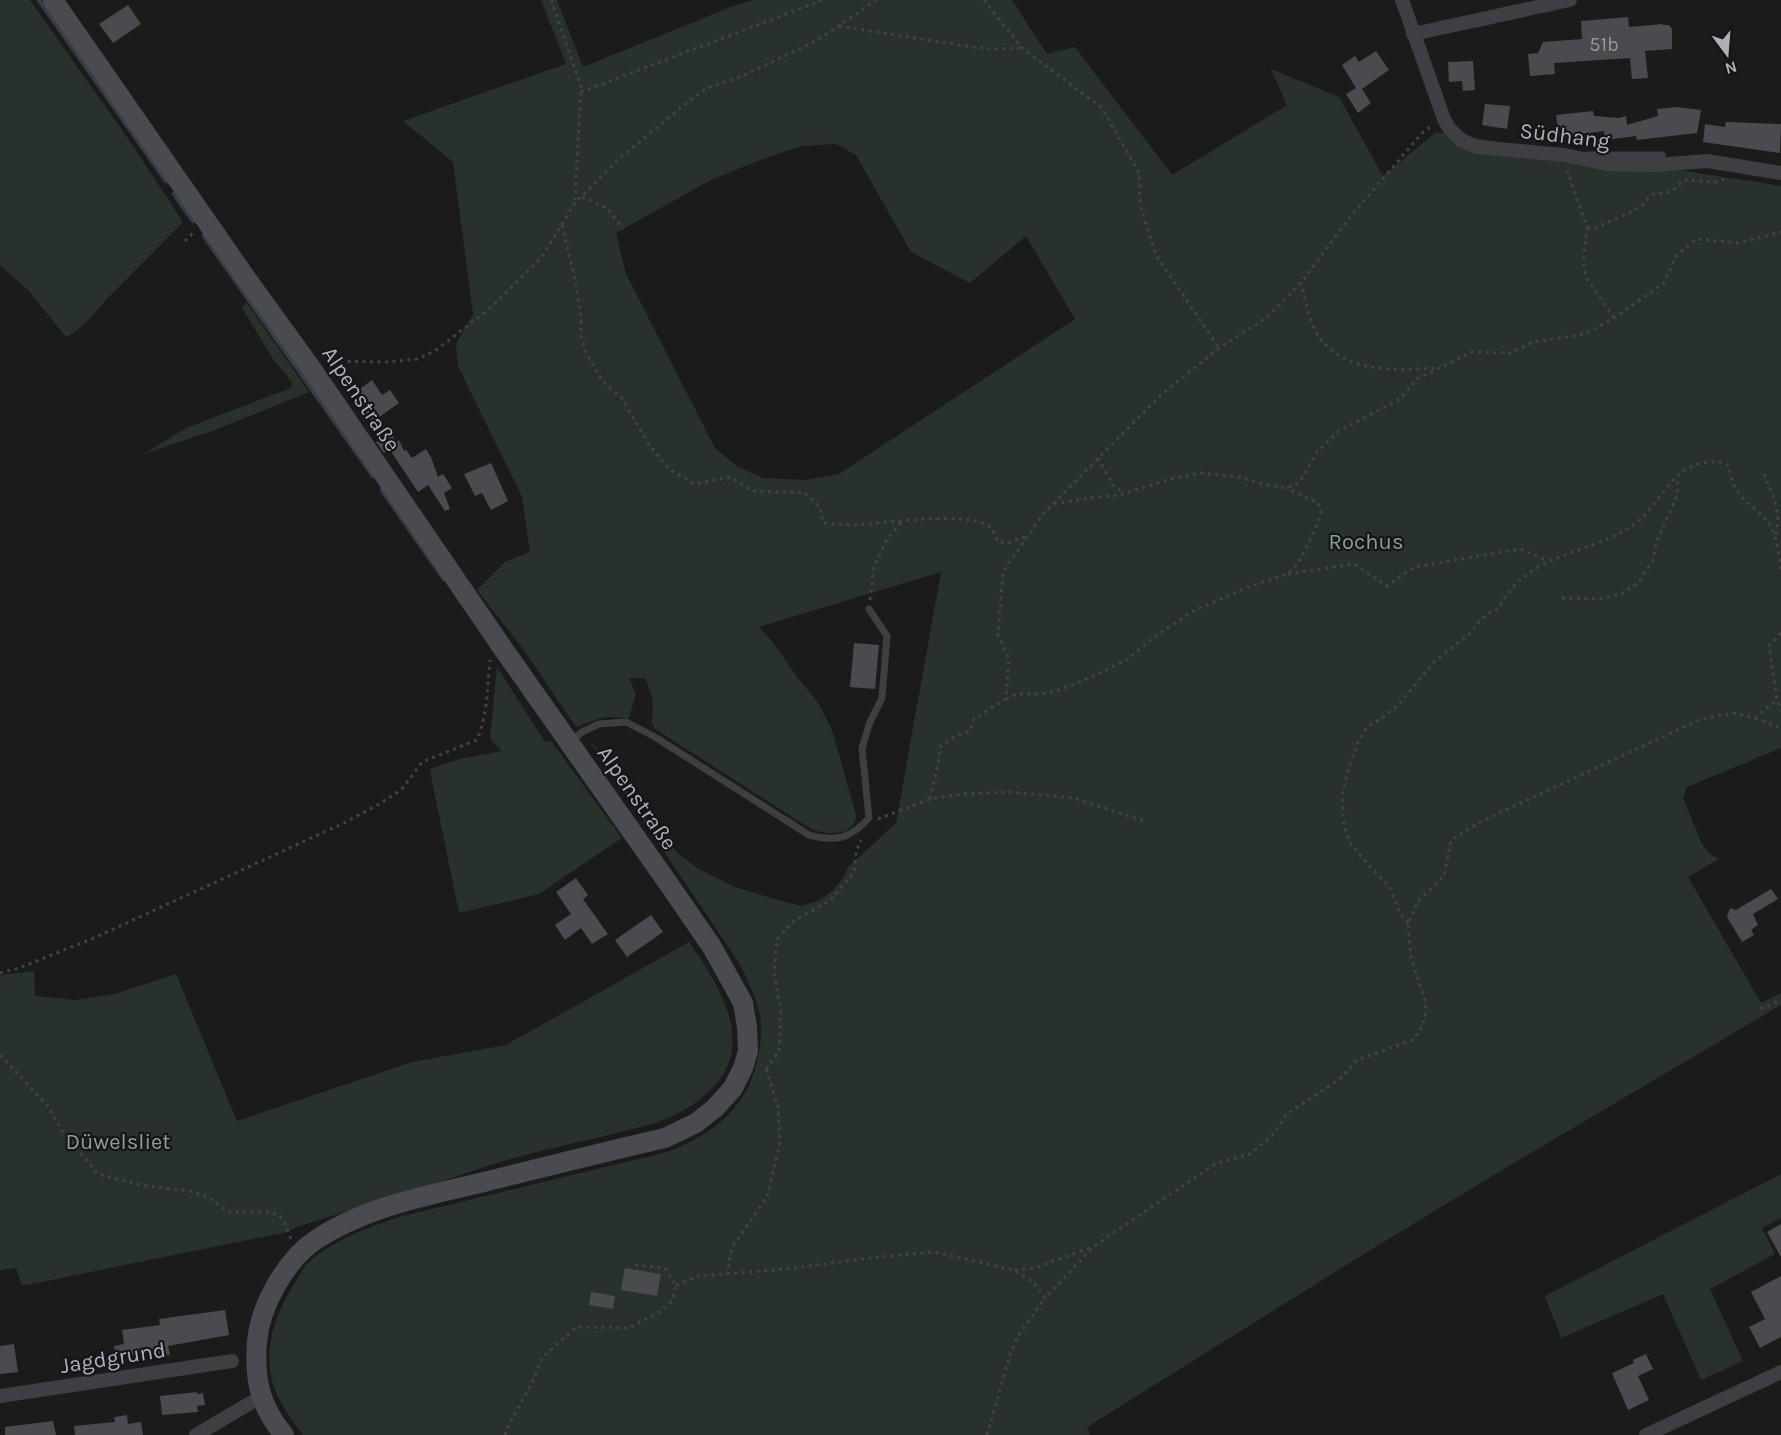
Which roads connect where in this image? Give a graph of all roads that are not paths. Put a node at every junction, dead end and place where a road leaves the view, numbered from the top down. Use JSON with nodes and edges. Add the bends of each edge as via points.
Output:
{"nodes":[{"id":1,"x":53,"y":0,"type":"edge"},
{"id":2,"x":1402,"y":0,"type":"edge"},
{"id":3,"x":1570,"y":0,"type":"edge"},
{"id":4,"x":1413,"y":34,"type":"junction"},
{"id":5,"x":1565,"y":155,"type":"junction"},
{"id":6,"x":1662,"y":155,"type":"dead end"},
{"id":7,"x":1781,"y":173,"type":"edge"},
{"id":8,"x":869,"y":609,"type":"road end"},
{"id":9,"x":569,"y":742,"type":"junction"},
{"id":10,"x":232,"y":1360,"type":"dead end"},
{"id":11,"x":1781,"y":1372,"type":"edge"},
{"id":12,"x":0,"y":1396,"type":"edge"},
{"id":13,"x":262,"y":1396,"type":"junction"},
{"id":14,"x":196,"y":1435,"type":"edge"},
{"id":15,"x":284,"y":1435,"type":"edge"},
{"id":16,"x":1646,"y":1435,"type":"edge"}],
"edges":[{"from":1,"to":9,"type":"street","name":"Alpenstraße"},
{"from":2,"to":4,"type":"street","name":"Südhang"},
{"from":3,"to":4,"type":"street"},
{"from":4,"to":5,"type":"street","name":"Südhang","via":[[1444,119],[1461,140],[1477,147]]},
{"from":5,"to":6,"type":"lane"},
{"from":5,"to":7,"type":"street","name":"Südhang","via":[[1606,164],[1707,161]]},
{"from":8,"to":9,"type":"lane","via":[[887,636],[882,698],[862,748],[869,818],[846,837],[809,836],[626,722],[599,724]]},
{"from":9,"to":13,"type":"street","name":"Alpenstraße","via":[[712,947],[742,1003],[748,1051],[743,1068],[733,1088],[715,1108],[696,1123],[665,1138],[409,1200],[361,1217],[316,1240],[286,1270],[266,1307],[256,1356],[256,1379]]},
{"from":10,"to":12,"type":"street","name":"Jagdgrund"},
{"from":11,"to":16,"type":"street"},
{"from":13,"to":14,"type":"street"},
{"from":13,"to":15,"type":"street","name":"Alpenstraße"}]}
